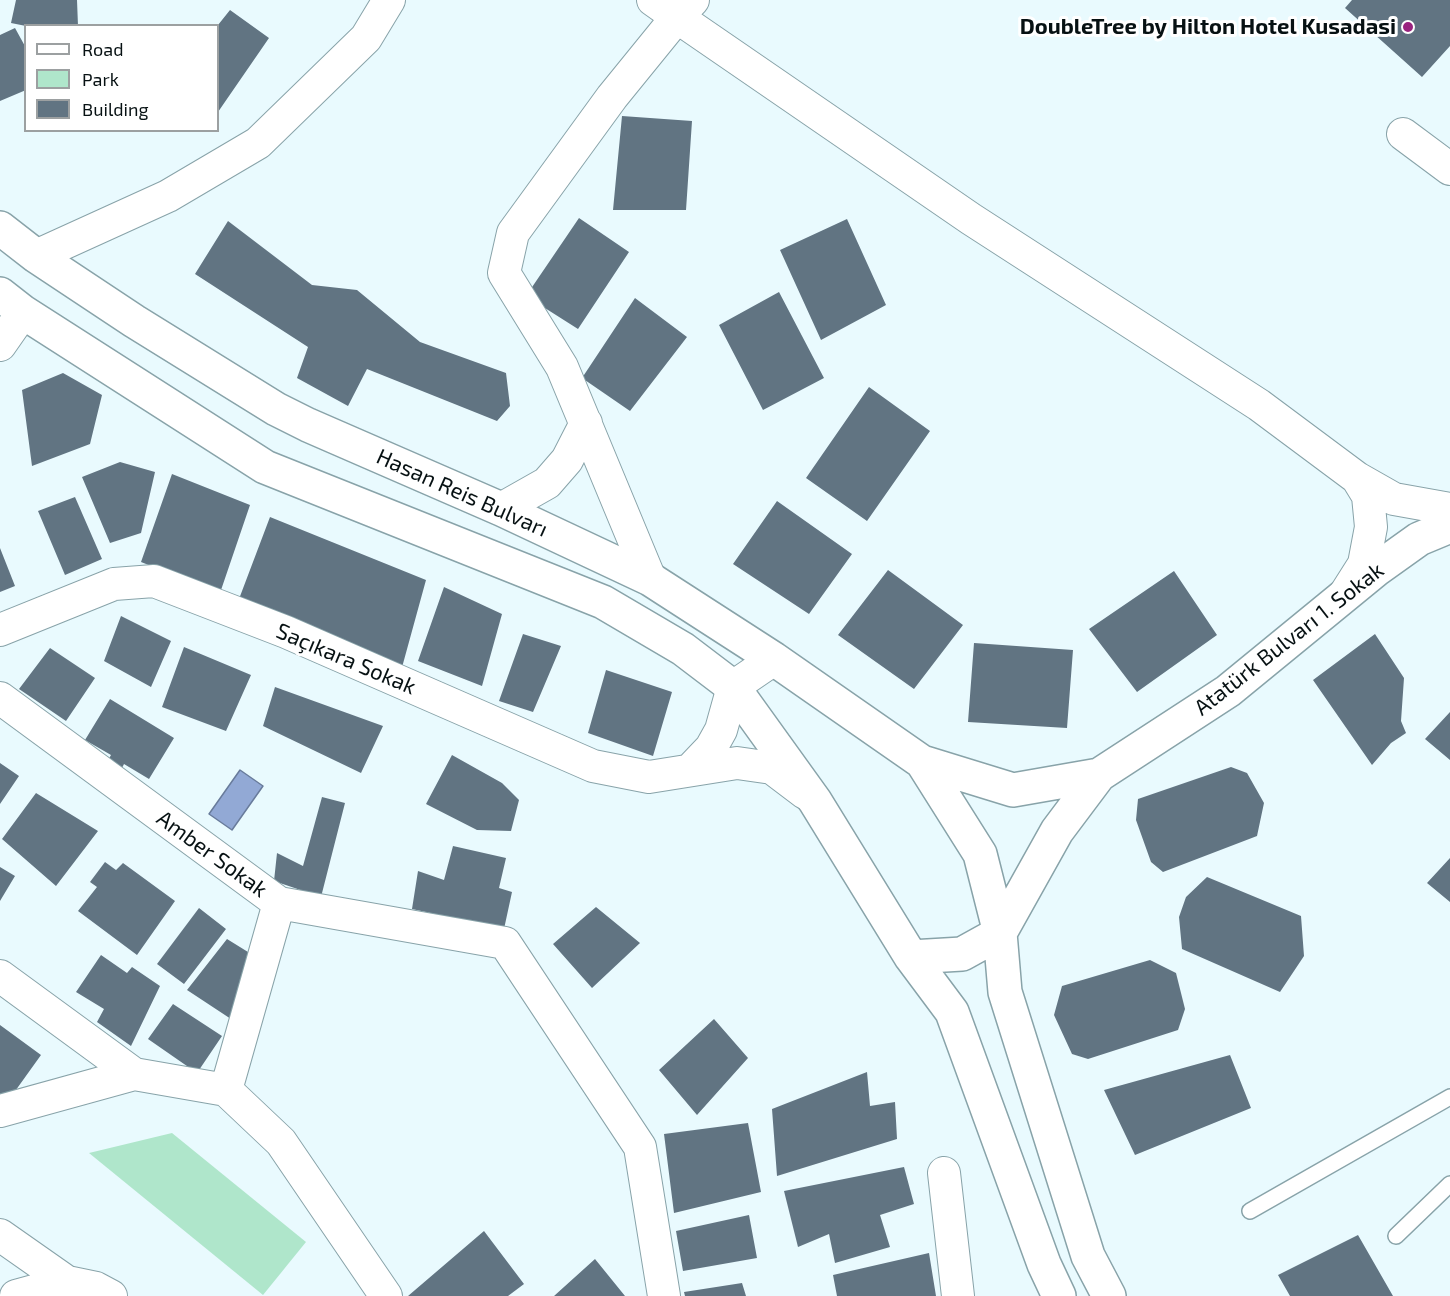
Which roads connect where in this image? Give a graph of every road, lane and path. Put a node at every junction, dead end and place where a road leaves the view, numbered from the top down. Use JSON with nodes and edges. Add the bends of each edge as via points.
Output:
{"nodes":[{"id":1,"x":389,"y":0,"type":"edge"},
{"id":2,"x":674,"y":6,"type":"edge"},
{"id":3,"x":1403,"y":134,"type":"dead end"},
{"id":4,"x":1450,"y":169,"type":"edge"},
{"id":5,"x":0,"y":228,"type":"edge"},
{"id":6,"x":36,"y":256,"type":"junction"},
{"id":7,"x":11,"y":303,"type":"edge"},
{"id":8,"x":0,"y":345,"type":"edge"},
{"id":9,"x":586,"y":423,"type":"junction"},
{"id":10,"x":1358,"y":478,"type":"junction"},
{"id":11,"x":501,"y":509,"type":"junction"},
{"id":12,"x":1450,"y":509,"type":"edge"},
{"id":13,"x":1450,"y":525,"type":"edge"},
{"id":14,"x":650,"y":579,"type":"junction"},
{"id":15,"x":1344,"y":595,"type":"junction"},
{"id":16,"x":0,"y":630,"type":"edge"},
{"id":17,"x":774,"y":658,"type":"junction"},
{"id":18,"x":733,"y":687,"type":"junction"},
{"id":19,"x":0,"y":698,"type":"edge"},
{"id":20,"x":922,"y":762,"type":"junction"},
{"id":21,"x":691,"y":769,"type":"junction"},
{"id":22,"x":1099,"y":775,"type":"junction"},
{"id":23,"x":815,"y":801,"type":"junction"},
{"id":24,"x":279,"y":903,"type":"junction"},
{"id":25,"x":1000,"y":933,"type":"junction"},
{"id":26,"x":911,"y":957,"type":"junction"},
{"id":27,"x":0,"y":976,"type":"edge"},
{"id":28,"x":134,"y":1074,"type":"junction"},
{"id":29,"x":226,"y":1090,"type":"junction"},
{"id":30,"x":1450,"y":1097,"type":"edge"},
{"id":31,"x":0,"y":1111,"type":"edge"},
{"id":32,"x":944,"y":1173,"type":"dead end"},
{"id":33,"x":1450,"y":1184,"type":"edge"},
{"id":34,"x":1250,"y":1211,"type":"dead end"},
{"id":35,"x":0,"y":1235,"type":"edge"},
{"id":36,"x":1396,"y":1236,"type":"dead end"},
{"id":37,"x":67,"y":1282,"type":"junction"},
{"id":38,"x":16,"y":1296,"type":"edge"},
{"id":39,"x":111,"y":1296,"type":"edge"},
{"id":40,"x":386,"y":1296,"type":"edge"},
{"id":41,"x":664,"y":1296,"type":"edge"},
{"id":42,"x":958,"y":1296,"type":"edge"},
{"id":43,"x":1059,"y":1296,"type":"edge"},
{"id":44,"x":1109,"y":1296,"type":"edge"}],
"edges":[{"from":1,"to":6,"type":"street","via":[[366,38],[258,143],[168,196]]},
{"from":2,"to":9,"type":"street","via":[[513,233],[504,273],[562,367]]},
{"from":2,"to":10,"type":"street","via":[[972,219],[1259,405]]},
{"from":3,"to":4,"type":"street"},
{"from":5,"to":6,"type":"main road","name":"Hasan Reis Bulvarı"},
{"from":6,"to":11,"type":"main road","name":"Hasan Reis Bulvarı","via":[[276,409]]},
{"from":7,"to":8,"type":"street"},
{"from":7,"to":18,"type":"main road","name":"Hasan Reis Bulvarı","via":[[265,467],[603,602],[683,649]]},
{"from":9,"to":11,"type":"street","via":[[567,460],[547,483]]},
{"from":9,"to":14,"type":"street"},
{"from":10,"to":12,"type":"street","via":[[1394,499]]},
{"from":10,"to":15,"type":"street","via":[[1368,496],[1371,527],[1364,564]]},
{"from":11,"to":14,"type":"main road","name":"Hasan Reis Bulvarı"},
{"from":13,"to":15,"type":"main road","name":"Atatürk Bulvarı 1. Sokak","via":[[1419,539]]},
{"from":14,"to":17,"type":"main road","name":"Hasan Reis Bulvarı"},
{"from":15,"to":22,"type":"main road","name":"Atatürk Bulvarı 1. Sokak","via":[[1228,691]]},
{"from":16,"to":21,"type":"street","name":"Saçıkara Sokak","via":[[114,584],[154,581],[286,632],[593,766],[649,777]]},
{"from":17,"to":18,"type":"street"},
{"from":17,"to":20,"type":"main road","name":"Hasan Reis Bulvarı"},
{"from":18,"to":21,"type":"street","via":[[721,730],[711,748]]},
{"from":18,"to":23,"type":"main road","name":"Hasan Reis Bulvarı"},
{"from":19,"to":24,"type":"street","name":"Amber Sokak"},
{"from":20,"to":22,"type":"main road","via":[[1012,790]]},
{"from":20,"to":25,"type":"main road","via":[[980,854]]},
{"from":21,"to":23,"type":"street","name":"Saçıkara Sokak","via":[[737,763],[772,768]]},
{"from":22,"to":25,"type":"main road","via":[[1058,831]]},
{"from":23,"to":26,"type":"main road","name":"Hasan Reis Bulvarı"},
{"from":24,"to":29,"type":"street","name":"Amber Sokak"},
{"from":24,"to":41,"type":"street","via":[[505,943],[640,1147]]},
{"from":25,"to":26,"type":"main road","via":[[962,954]]},
{"from":25,"to":44,"type":"main road","via":[[1005,992],[1088,1256]]},
{"from":26,"to":43,"type":"main road","name":"Hasan Reis Bulvarı","via":[[952,1012]]},
{"from":27,"to":28,"type":"street"},
{"from":28,"to":29,"type":"street"},
{"from":28,"to":31,"type":"street"},
{"from":29,"to":40,"type":"street","via":[[280,1142]]},
{"from":30,"to":34,"type":"lane"},
{"from":32,"to":42,"type":"street"},
{"from":33,"to":36,"type":"lane"},
{"from":35,"to":37,"type":"street"},
{"from":37,"to":38,"type":"street"},
{"from":37,"to":39,"type":"street","via":[[96,1288]]}]}
